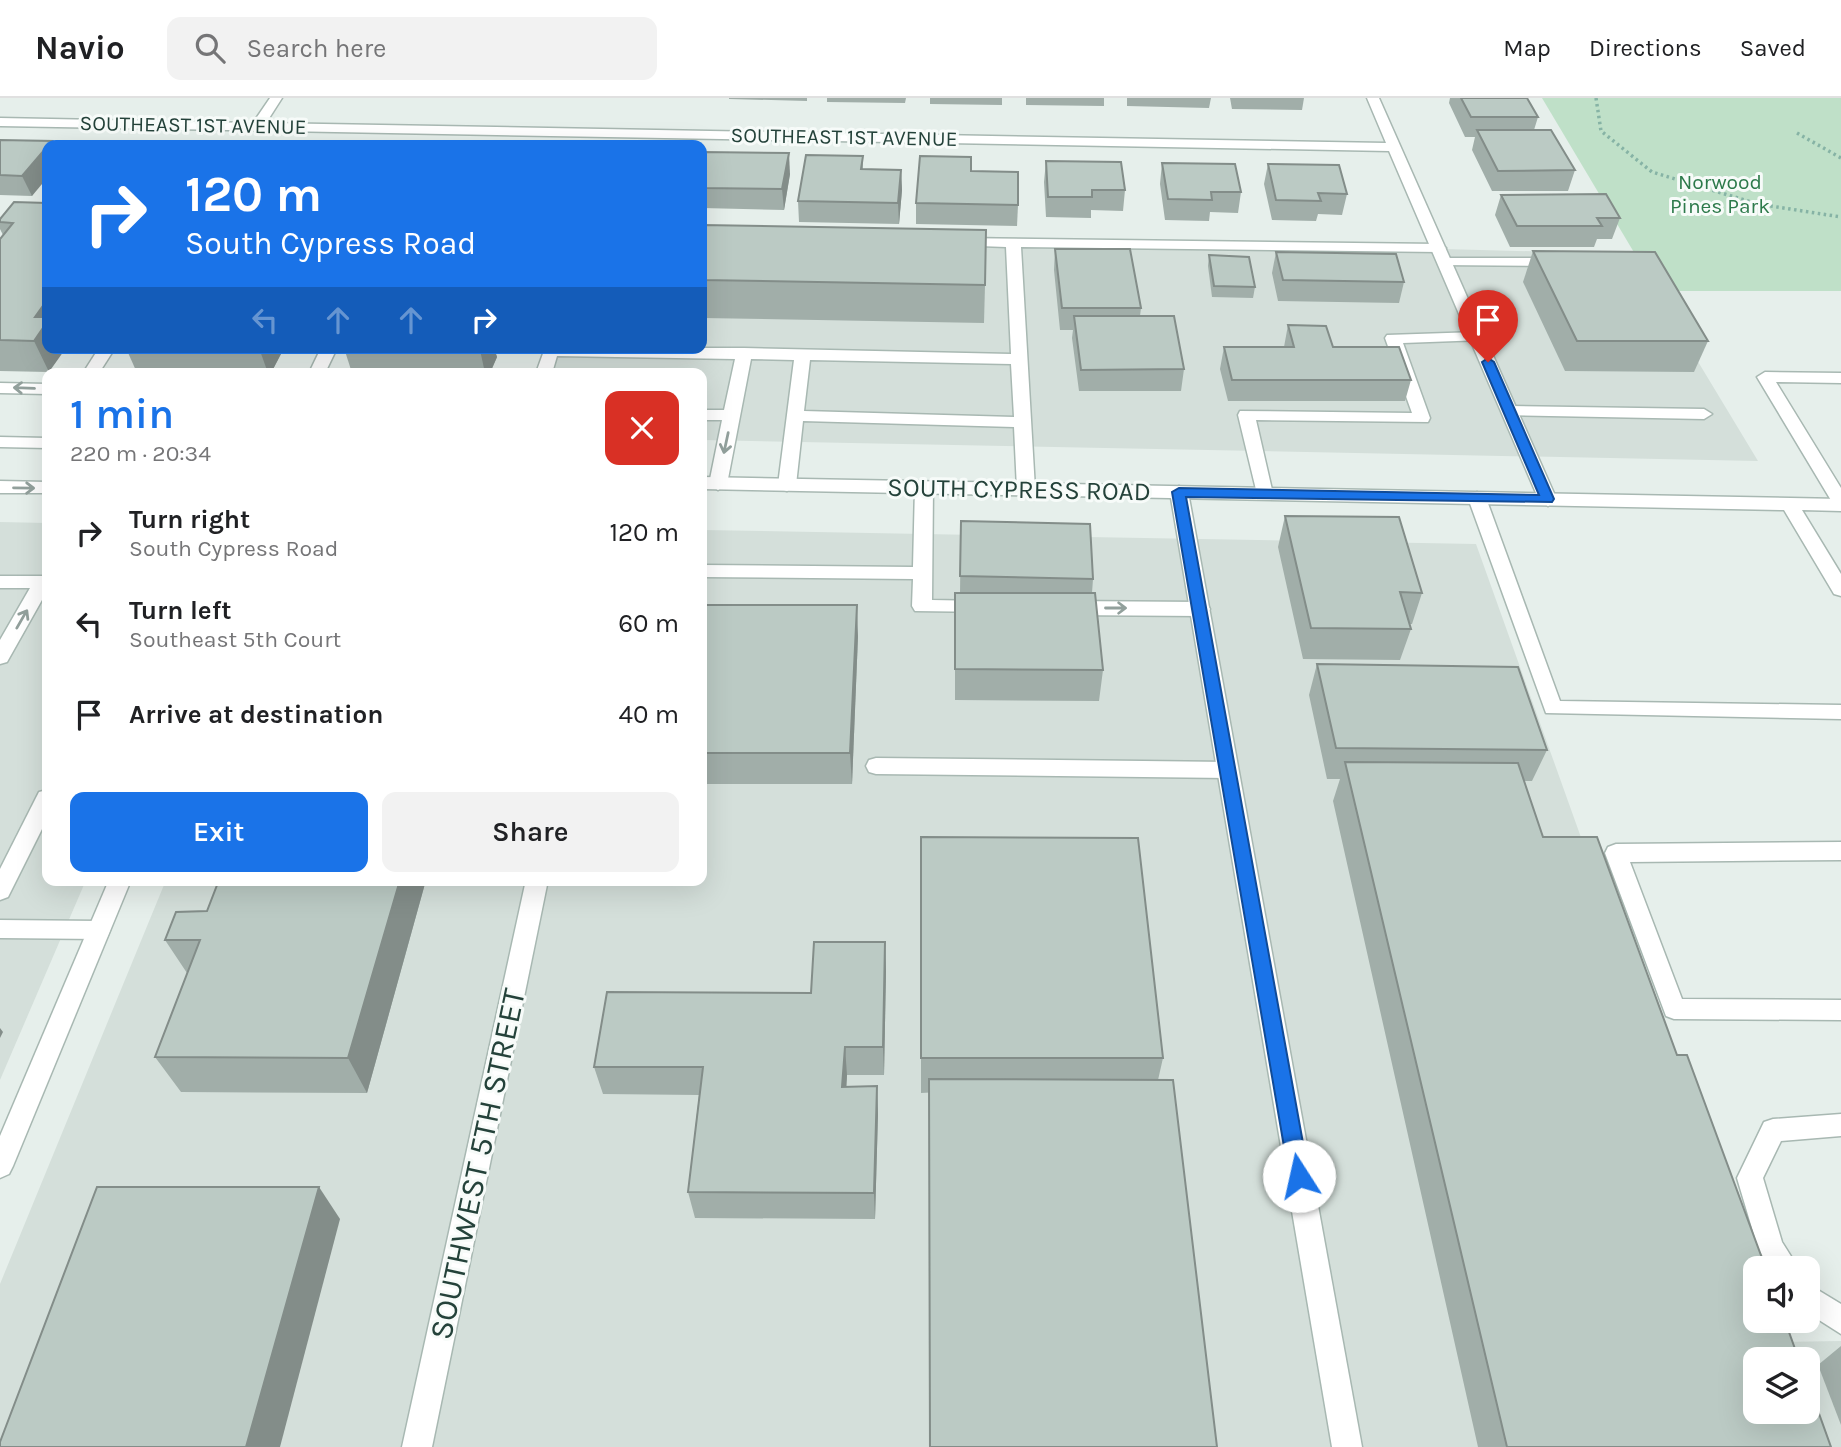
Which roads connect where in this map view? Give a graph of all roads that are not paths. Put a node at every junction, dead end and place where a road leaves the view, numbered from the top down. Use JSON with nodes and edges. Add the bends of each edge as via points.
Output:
{"nodes":[{"id":1,"x":276,"y":98,"type":"edge"},
{"id":2,"x":1373,"y":98,"type":"edge"},
{"id":3,"x":0,"y":122,"type":"edge"},
{"id":4,"x":257,"y":126,"type":"junction"},
{"id":5,"x":1395,"y":147,"type":"junction"},
{"id":6,"x":945,"y":242,"type":"edge"},
{"id":7,"x":1013,"y":243,"type":"junction"},
{"id":8,"x":1442,"y":255,"type":"junction"},
{"id":9,"x":1574,"y":262,"type":"edge"},
{"id":10,"x":1477,"y":337,"type":"junction"},
{"id":11,"x":707,"y":353,"type":"edge"},
{"id":12,"x":744,"y":354,"type":"junction"},
{"id":13,"x":803,"y":354,"type":"junction"},
{"id":14,"x":1019,"y":359,"type":"junction"},
{"id":15,"x":1841,"y":378,"type":"edge"},
{"id":16,"x":0,"y":388,"type":"edge"},
{"id":17,"x":42,"y":389,"type":"edge"},
{"id":18,"x":1510,"y":411,"type":"junction"},
{"id":19,"x":1704,"y":414,"type":"dead end"},
{"id":20,"x":707,"y":415,"type":"edge"},
{"id":21,"x":732,"y":415,"type":"junction"},
{"id":22,"x":795,"y":416,"type":"junction"},
{"id":23,"x":1022,"y":422,"type":"junction"},
{"id":24,"x":0,"y":442,"type":"edge"},
{"id":25,"x":42,"y":443,"type":"edge"},
{"id":26,"x":710,"y":483,"type":"edge"},
{"id":27,"x":787,"y":485,"type":"junction"},
{"id":28,"x":0,"y":487,"type":"edge"},
{"id":29,"x":924,"y":487,"type":"junction"},
{"id":30,"x":42,"y":488,"type":"edge"},
{"id":31,"x":1026,"y":489,"type":"junction"},
{"id":32,"x":1179,"y":492,"type":"junction"},
{"id":33,"x":1264,"y":494,"type":"junction"},
{"id":34,"x":1477,"y":498,"type":"junction"},
{"id":35,"x":1548,"y":499,"type":"junction"},
{"id":36,"x":1841,"y":503,"type":"edge"},
{"id":37,"x":1790,"y":504,"type":"junction"},
{"id":38,"x":707,"y":571,"type":"edge"},
{"id":39,"x":923,"y":573,"type":"junction"},
{"id":40,"x":0,"y":582,"type":"edge"},
{"id":41,"x":42,"y":582,"type":"edge"},
{"id":42,"x":42,"y":587,"type":"edge"},
{"id":43,"x":1841,"y":590,"type":"edge"},
{"id":44,"x":1005,"y":607,"type":"edge"},
{"id":45,"x":1047,"y":607,"type":"edge"},
{"id":46,"x":1200,"y":609,"type":"junction"},
{"id":47,"x":0,"y":657,"type":"edge"},
{"id":48,"x":1841,"y":712,"type":"edge"},
{"id":49,"x":876,"y":766,"type":"dead end"},
{"id":50,"x":1228,"y":770,"type":"junction"},
{"id":51,"x":42,"y":809,"type":"edge"},
{"id":52,"x":1841,"y":851,"type":"edge"},
{"id":53,"x":117,"y":886,"type":"edge"},
{"id":54,"x":536,"y":886,"type":"edge"},
{"id":55,"x":0,"y":891,"type":"edge"},
{"id":56,"x":0,"y":929,"type":"edge"},
{"id":57,"x":99,"y":930,"type":"junction"},
{"id":58,"x":1841,"y":1010,"type":"edge"},
{"id":59,"x":1841,"y":1125,"type":"edge"},
{"id":60,"x":0,"y":1166,"type":"edge"},
{"id":61,"x":1777,"y":1256,"type":"edge"},
{"id":62,"x":1820,"y":1305,"type":"edge"},
{"id":63,"x":1841,"y":1320,"type":"edge"},
{"id":64,"x":417,"y":1447,"type":"edge"},
{"id":65,"x":1347,"y":1447,"type":"edge"}],
"edges":[{"from":1,"to":4,"type":"street"},
{"from":2,"to":5,"type":"street"},
{"from":3,"to":4,"type":"street","name":"SOUTHEAST 1ST AVENUE"},
{"from":4,"to":5,"type":"street","name":"SOUTHEAST 1ST AVENUE"},
{"from":5,"to":8,"type":"street"},
{"from":6,"to":7,"type":"street"},
{"from":7,"to":8,"type":"street"},
{"from":7,"to":14,"type":"street"},
{"from":8,"to":9,"type":"street"},
{"from":8,"to":10,"type":"street"},
{"from":10,"to":18,"type":"street"},
{"from":10,"to":33,"type":"street","via":[[1393,338],[1422,418],[1246,415]]},
{"from":11,"to":12,"type":"street"},
{"from":12,"to":13,"type":"street"},
{"from":12,"to":21,"type":"street"},
{"from":13,"to":14,"type":"street"},
{"from":13,"to":22,"type":"street"},
{"from":14,"to":23,"type":"street"},
{"from":15,"to":36,"type":"street","via":[[1765,377]]},
{"from":17,"to":16,"type":"street","one_way":true},
{"from":18,"to":19,"type":"street"},
{"from":18,"to":35,"type":"street"},
{"from":20,"to":21,"type":"street"},
{"from":21,"to":26,"type":"street","one_way":true},
{"from":22,"to":23,"type":"street"},
{"from":22,"to":27,"type":"street"},
{"from":23,"to":31,"type":"street"},
{"from":24,"to":25,"type":"street"},
{"from":26,"to":27,"type":"street","name":"SOUTH CYPRESS ROAD"},
{"from":27,"to":29,"type":"street","name":"SOUTH CYPRESS ROAD"},
{"from":28,"to":30,"type":"street","one_way":true},
{"from":29,"to":31,"type":"street","name":"SOUTH CYPRESS ROAD"},
{"from":29,"to":39,"type":"street"},
{"from":31,"to":32,"type":"street","name":"SOUTH CYPRESS ROAD"},
{"from":32,"to":33,"type":"street","name":"SOUTH CYPRESS ROAD"},
{"from":32,"to":46,"type":"street"},
{"from":33,"to":34,"type":"street","name":"SOUTH CYPRESS ROAD"},
{"from":34,"to":35,"type":"street","name":"SOUTH CYPRESS ROAD"},
{"from":34,"to":48,"type":"street","via":[[1553,708]]},
{"from":35,"to":37,"type":"street","name":"SOUTH CYPRESS ROAD"},
{"from":36,"to":37,"type":"street","name":"SOUTH CYPRESS ROAD"},
{"from":37,"to":43,"type":"street"},
{"from":38,"to":39,"type":"street"},
{"from":39,"to":44,"type":"street","via":[[922,606]]},
{"from":40,"to":41,"type":"street"},
{"from":47,"to":42,"type":"street","one_way":true},
{"from":45,"to":46,"type":"street","one_way":true},
{"from":46,"to":50,"type":"street"},
{"from":49,"to":50,"type":"street"},
{"from":50,"to":65,"type":"street"},
{"from":51,"to":55,"type":"street"},
{"from":52,"to":58,"type":"street","via":[[1616,853],[1674,1009]]},
{"from":53,"to":57,"type":"street"},
{"from":54,"to":64,"type":"street","name":"SOUTHWEST 5TH STREET"},
{"from":56,"to":57,"type":"street"},
{"from":57,"to":60,"type":"street"},
{"from":59,"to":61,"type":"street","via":[[1773,1129],[1749,1178]]},
{"from":62,"to":63,"type":"street"}]}
